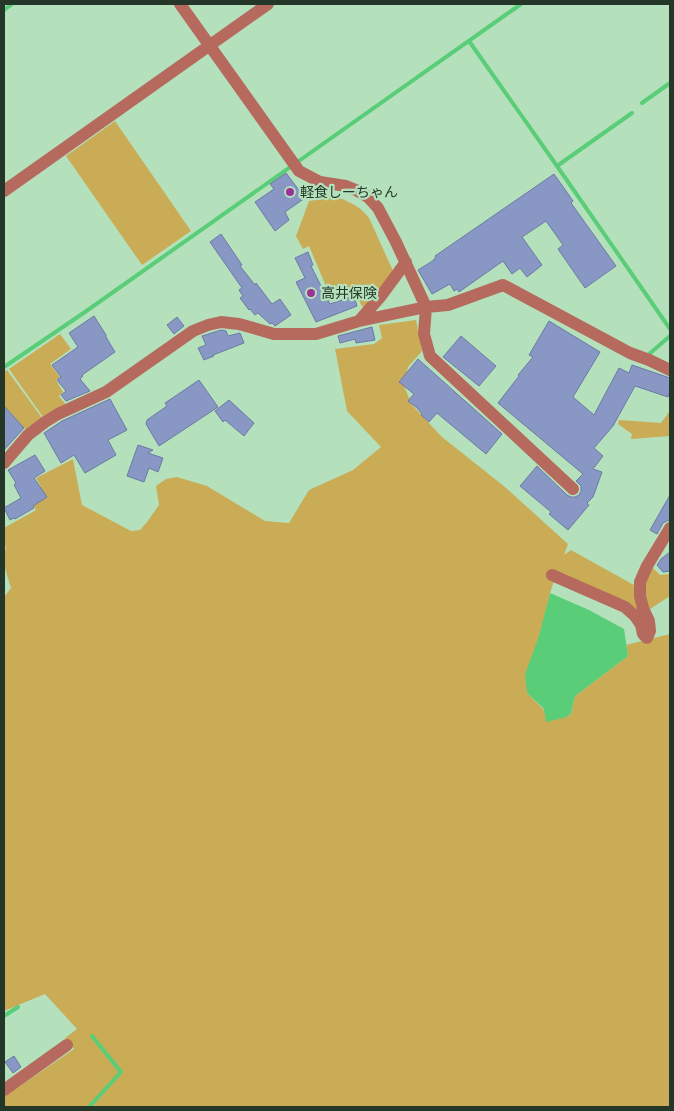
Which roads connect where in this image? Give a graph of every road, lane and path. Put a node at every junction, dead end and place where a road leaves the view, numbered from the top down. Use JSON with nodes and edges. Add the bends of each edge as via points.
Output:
{"nodes":[{"id":1,"x":180,"y":4,"type":"edge"},
{"id":2,"x":268,"y":4,"type":"edge"},
{"id":3,"x":210,"y":45,"type":"junction"},
{"id":4,"x":4,"y":190,"type":"edge"},
{"id":5,"x":406,"y":262,"type":"junction"},
{"id":6,"x":426,"y":307,"type":"junction"},
{"id":7,"x":359,"y":321,"type":"junction"},
{"id":8,"x":670,"y":370,"type":"edge"},
{"id":9,"x":4,"y":463,"type":"edge"},
{"id":10,"x":573,"y":489,"type":"dead end"},
{"id":11,"x":670,"y":528,"type":"edge"},
{"id":12,"x":552,"y":575,"type":"dead end"},
{"id":13,"x":67,"y":1045,"type":"dead end"},
{"id":14,"x":4,"y":1090,"type":"edge"}],
"edges":[{"from":1,"to":3,"type":"street"},
{"from":2,"to":3,"type":"street"},
{"from":3,"to":4,"type":"street"},
{"from":3,"to":5,"type":"street","via":[[299,171],[320,182],[346,186],[368,197],[378,208]]},
{"from":5,"to":6,"type":"street"},
{"from":5,"to":7,"type":"street"},
{"from":6,"to":7,"type":"street"},
{"from":6,"to":8,"type":"street","via":[[448,305],[503,285],[630,353]]},
{"from":6,"to":10,"type":"street","via":[[424,334],[430,356]]},
{"from":7,"to":9,"type":"street","via":[[316,334],[274,334],[221,322],[208,325],[193,331],[106,392],[45,422],[28,435]]},
{"from":11,"to":12,"type":"street","via":[[640,582],[643,608],[650,621],[647,638],[635,616],[624,607]]},
{"from":13,"to":14,"type":"street"}]}
